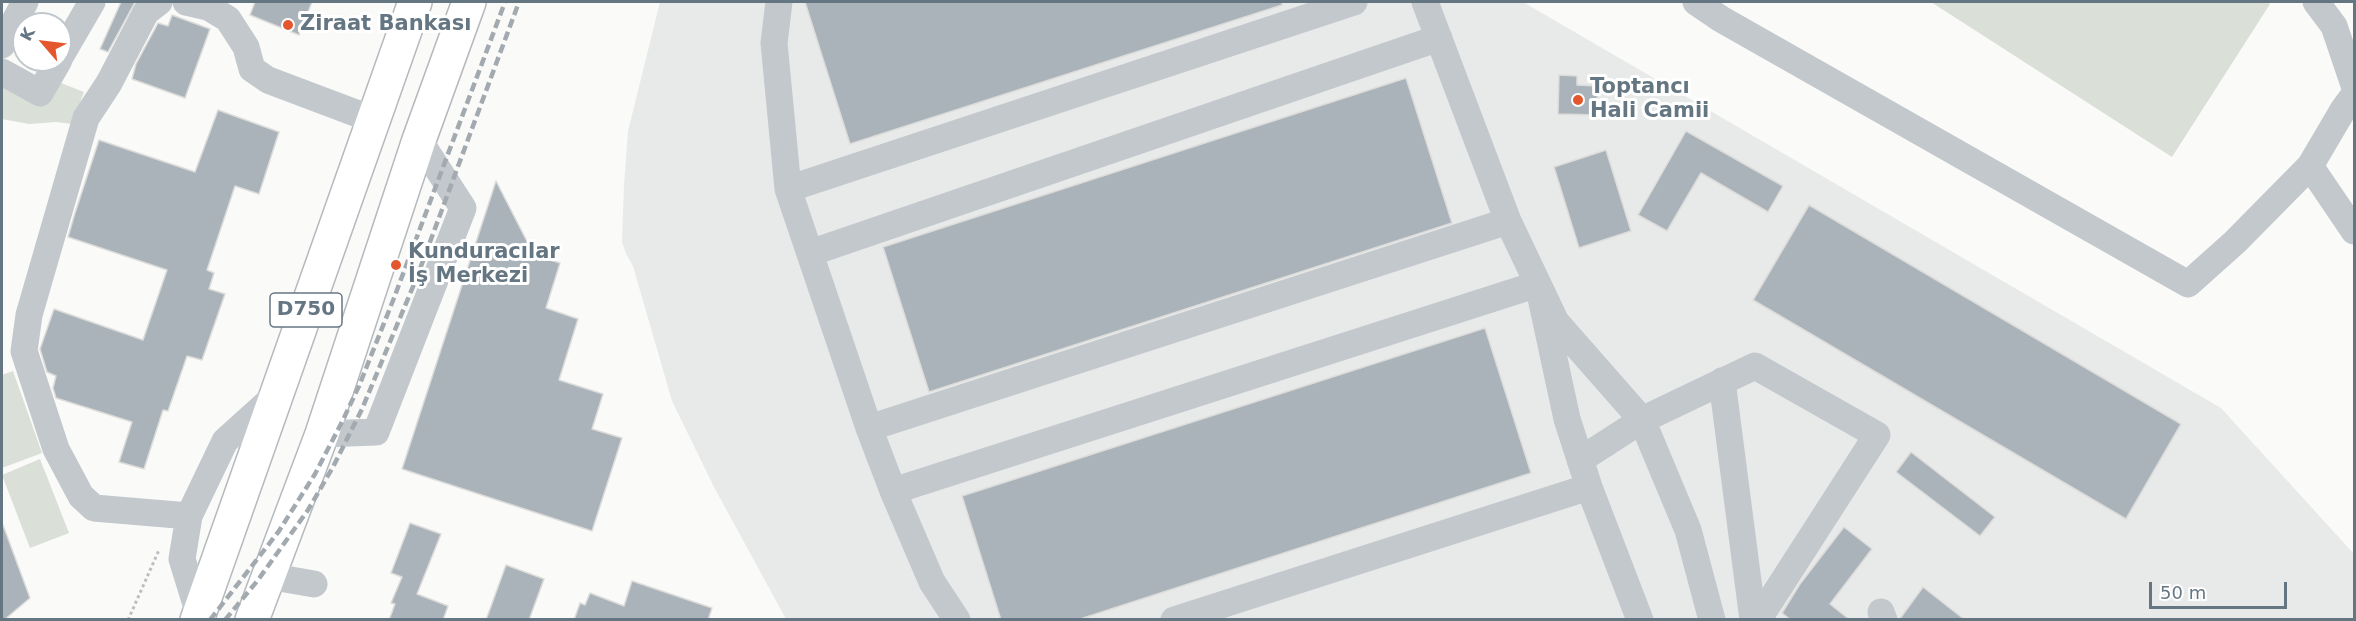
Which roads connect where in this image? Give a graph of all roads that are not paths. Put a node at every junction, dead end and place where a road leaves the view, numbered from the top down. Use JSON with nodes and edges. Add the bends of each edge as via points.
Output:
{"nodes":[{"id":1,"x":25,"y":2,"type":"edge"},
{"id":2,"x":93,"y":2,"type":"edge"},
{"id":3,"x":159,"y":2,"type":"edge"},
{"id":4,"x":186,"y":2,"type":"edge"},
{"id":5,"x":416,"y":2,"type":"edge"},
{"id":6,"x":469,"y":2,"type":"edge"},
{"id":7,"x":779,"y":2,"type":"edge"},
{"id":8,"x":1354,"y":2,"type":"edge"},
{"id":9,"x":1425,"y":2,"type":"edge"},
{"id":10,"x":1696,"y":2,"type":"edge"},
{"id":11,"x":2316,"y":2,"type":"edge"},
{"id":12,"x":1726,"y":10,"type":"edge"},
{"id":13,"x":72,"y":37,"type":"edge"},
{"id":14,"x":1439,"y":38,"type":"junction"},
{"id":15,"x":2,"y":45,"type":"edge"},
{"id":16,"x":2,"y":72,"type":"edge"},
{"id":17,"x":52,"y":72,"type":"edge"},
{"id":18,"x":2355,"y":85,"type":"edge"},
{"id":19,"x":2355,"y":95,"type":"edge"},
{"id":20,"x":374,"y":120,"type":"junction"},
{"id":21,"x":419,"y":140,"type":"junction"},
{"id":22,"x":2310,"y":166,"type":"junction"},
{"id":23,"x":788,"y":189,"type":"junction"},
{"id":24,"x":1508,"y":221,"type":"junction"},
{"id":25,"x":2355,"y":231,"type":"edge"},
{"id":26,"x":810,"y":253,"type":"junction"},
{"id":27,"x":1538,"y":284,"type":"junction"},
{"id":28,"x":1722,"y":381,"type":"junction"},
{"id":29,"x":276,"y":395,"type":"junction"},
{"id":30,"x":1642,"y":420,"type":"junction"},
{"id":31,"x":869,"y":428,"type":"junction"},
{"id":32,"x":322,"y":434,"type":"junction"},
{"id":33,"x":1580,"y":460,"type":"junction"},
{"id":34,"x":1589,"y":487,"type":"junction"},
{"id":35,"x":893,"y":491,"type":"junction"},
{"id":36,"x":182,"y":515,"type":"junction"},
{"id":37,"x":268,"y":576,"type":"junction"},
{"id":38,"x":314,"y":584,"type":"dead end"},
{"id":39,"x":198,"y":617,"type":"edge"},
{"id":40,"x":252,"y":620,"type":"edge"},
{"id":41,"x":957,"y":620,"type":"edge"},
{"id":42,"x":1174,"y":620,"type":"edge"},
{"id":43,"x":1640,"y":620,"type":"edge"},
{"id":44,"x":1712,"y":620,"type":"edge"},
{"id":45,"x":1753,"y":620,"type":"edge"},
{"id":46,"x":1758,"y":620,"type":"edge"}],
"edges":[{"from":1,"to":15,"type":"street"},
{"from":2,"to":13,"type":"street"},
{"from":3,"to":36,"type":"street","via":[[146,12],[86,118],[29,315],[24,351],[56,450],[81,496],[94,508]]},
{"from":4,"to":20,"type":"street","via":[[208,7],[228,20],[246,47],[252,69],[268,80]]},
{"from":5,"to":20,"type":"highway","number":"D750"},
{"from":6,"to":21,"type":"highway","number":"D750"},
{"from":7,"to":23,"type":"street","via":[[774,42]]},
{"from":8,"to":23,"type":"street"},
{"from":9,"to":14,"type":"street"},
{"from":10,"to":12,"type":"street"},
{"from":11,"to":18,"type":"street","via":[[2334,26]]},
{"from":12,"to":22,"type":"street","via":[[2188,284]]},
{"from":14,"to":24,"type":"street"},
{"from":14,"to":26,"type":"street"},
{"from":16,"to":17,"type":"street","via":[[40,93]]},
{"from":19,"to":22,"type":"street"},
{"from":20,"to":29,"type":"highway","number":"D750"},
{"from":21,"to":32,"type":"highway","number":"D750"},
{"from":21,"to":32,"type":"street","via":[[463,208],[376,432]]},
{"from":22,"to":25,"type":"street"},
{"from":23,"to":26,"type":"street"},
{"from":24,"to":27,"type":"street"},
{"from":24,"to":31,"type":"street"},
{"from":26,"to":31,"type":"street"},
{"from":27,"to":30,"type":"street","via":[[1556,321]]},
{"from":27,"to":33,"type":"street","via":[[1567,419]]},
{"from":27,"to":35,"type":"street"},
{"from":28,"to":30,"type":"street"},
{"from":28,"to":45,"type":"street"},
{"from":28,"to":46,"type":"street","via":[[1755,366],[1877,435]]},
{"from":29,"to":36,"type":"street","via":[[225,441]]},
{"from":29,"to":39,"type":"highway","number":"D750"},
{"from":30,"to":33,"type":"street"},
{"from":30,"to":44,"type":"street","via":[[1688,530]]},
{"from":31,"to":35,"type":"street"},
{"from":32,"to":37,"type":"highway","number":"D750"},
{"from":33,"to":34,"type":"street"},
{"from":34,"to":42,"type":"street"},
{"from":34,"to":43,"type":"street"},
{"from":35,"to":41,"type":"street","via":[[932,582]]},
{"from":36,"to":39,"type":"street","via":[[182,559]]},
{"from":37,"to":38,"type":"street"},
{"from":37,"to":40,"type":"highway","number":"D750"}]}
